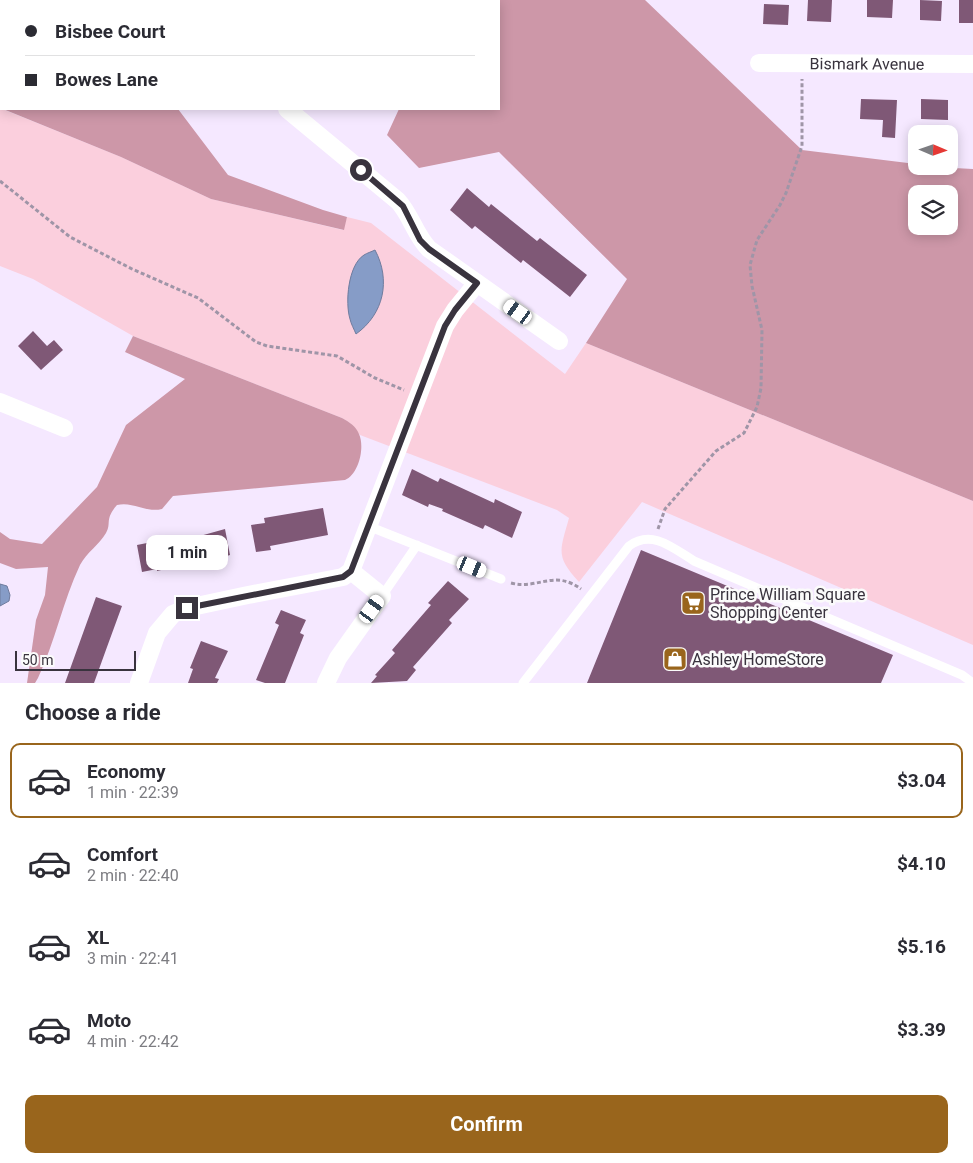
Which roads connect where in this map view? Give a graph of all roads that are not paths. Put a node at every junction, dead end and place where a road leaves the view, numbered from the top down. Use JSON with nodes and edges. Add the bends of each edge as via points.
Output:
{"nodes":[{"id":1,"x":759,"y":62,"type":"dead end"},
{"id":2,"x":973,"y":64,"type":"edge"},
{"id":3,"x":288,"y":110,"type":"edge"},
{"id":4,"x":477,"y":283,"type":"junction"},
{"id":5,"x":559,"y":341,"type":"dead end"},
{"id":6,"x":0,"y":402,"type":"edge"},
{"id":7,"x":64,"y":428,"type":"dead end"},
{"id":8,"x":368,"y":526,"type":"junction"},
{"id":9,"x":417,"y":545,"type":"junction"},
{"id":10,"x":351,"y":571,"type":"junction"},
{"id":11,"x":501,"y":579,"type":"road end"},
{"id":12,"x":382,"y":596,"type":"junction"},
{"id":13,"x":973,"y":682,"type":"edge"},
{"id":14,"x":139,"y":683,"type":"edge"},
{"id":15,"x":326,"y":683,"type":"edge"},
{"id":16,"x":522,"y":683,"type":"edge"}],
"edges":[{"from":1,"to":2,"type":"street","name":"Bismark Avenue"},
{"from":3,"to":4,"type":"street","via":[[398,201],[420,240],[429,249]]},
{"from":4,"to":5,"type":"street"},
{"from":4,"to":8,"type":"street","via":[[445,326]]},
{"from":6,"to":7,"type":"street"},
{"from":8,"to":9,"type":"lane"},
{"from":8,"to":10,"type":"street"},
{"from":9,"to":11,"type":"lane"},
{"from":9,"to":12,"type":"lane"},
{"from":10,"to":12,"type":"street"},
{"from":10,"to":14,"type":"street","via":[[343,577],[187,608],[173,614],[157,633]]},
{"from":12,"to":15,"type":"street","via":[[338,658]]},
{"from":13,"to":16,"type":"lane","via":[[694,561],[656,539],[645,538],[628,546]]}]}
